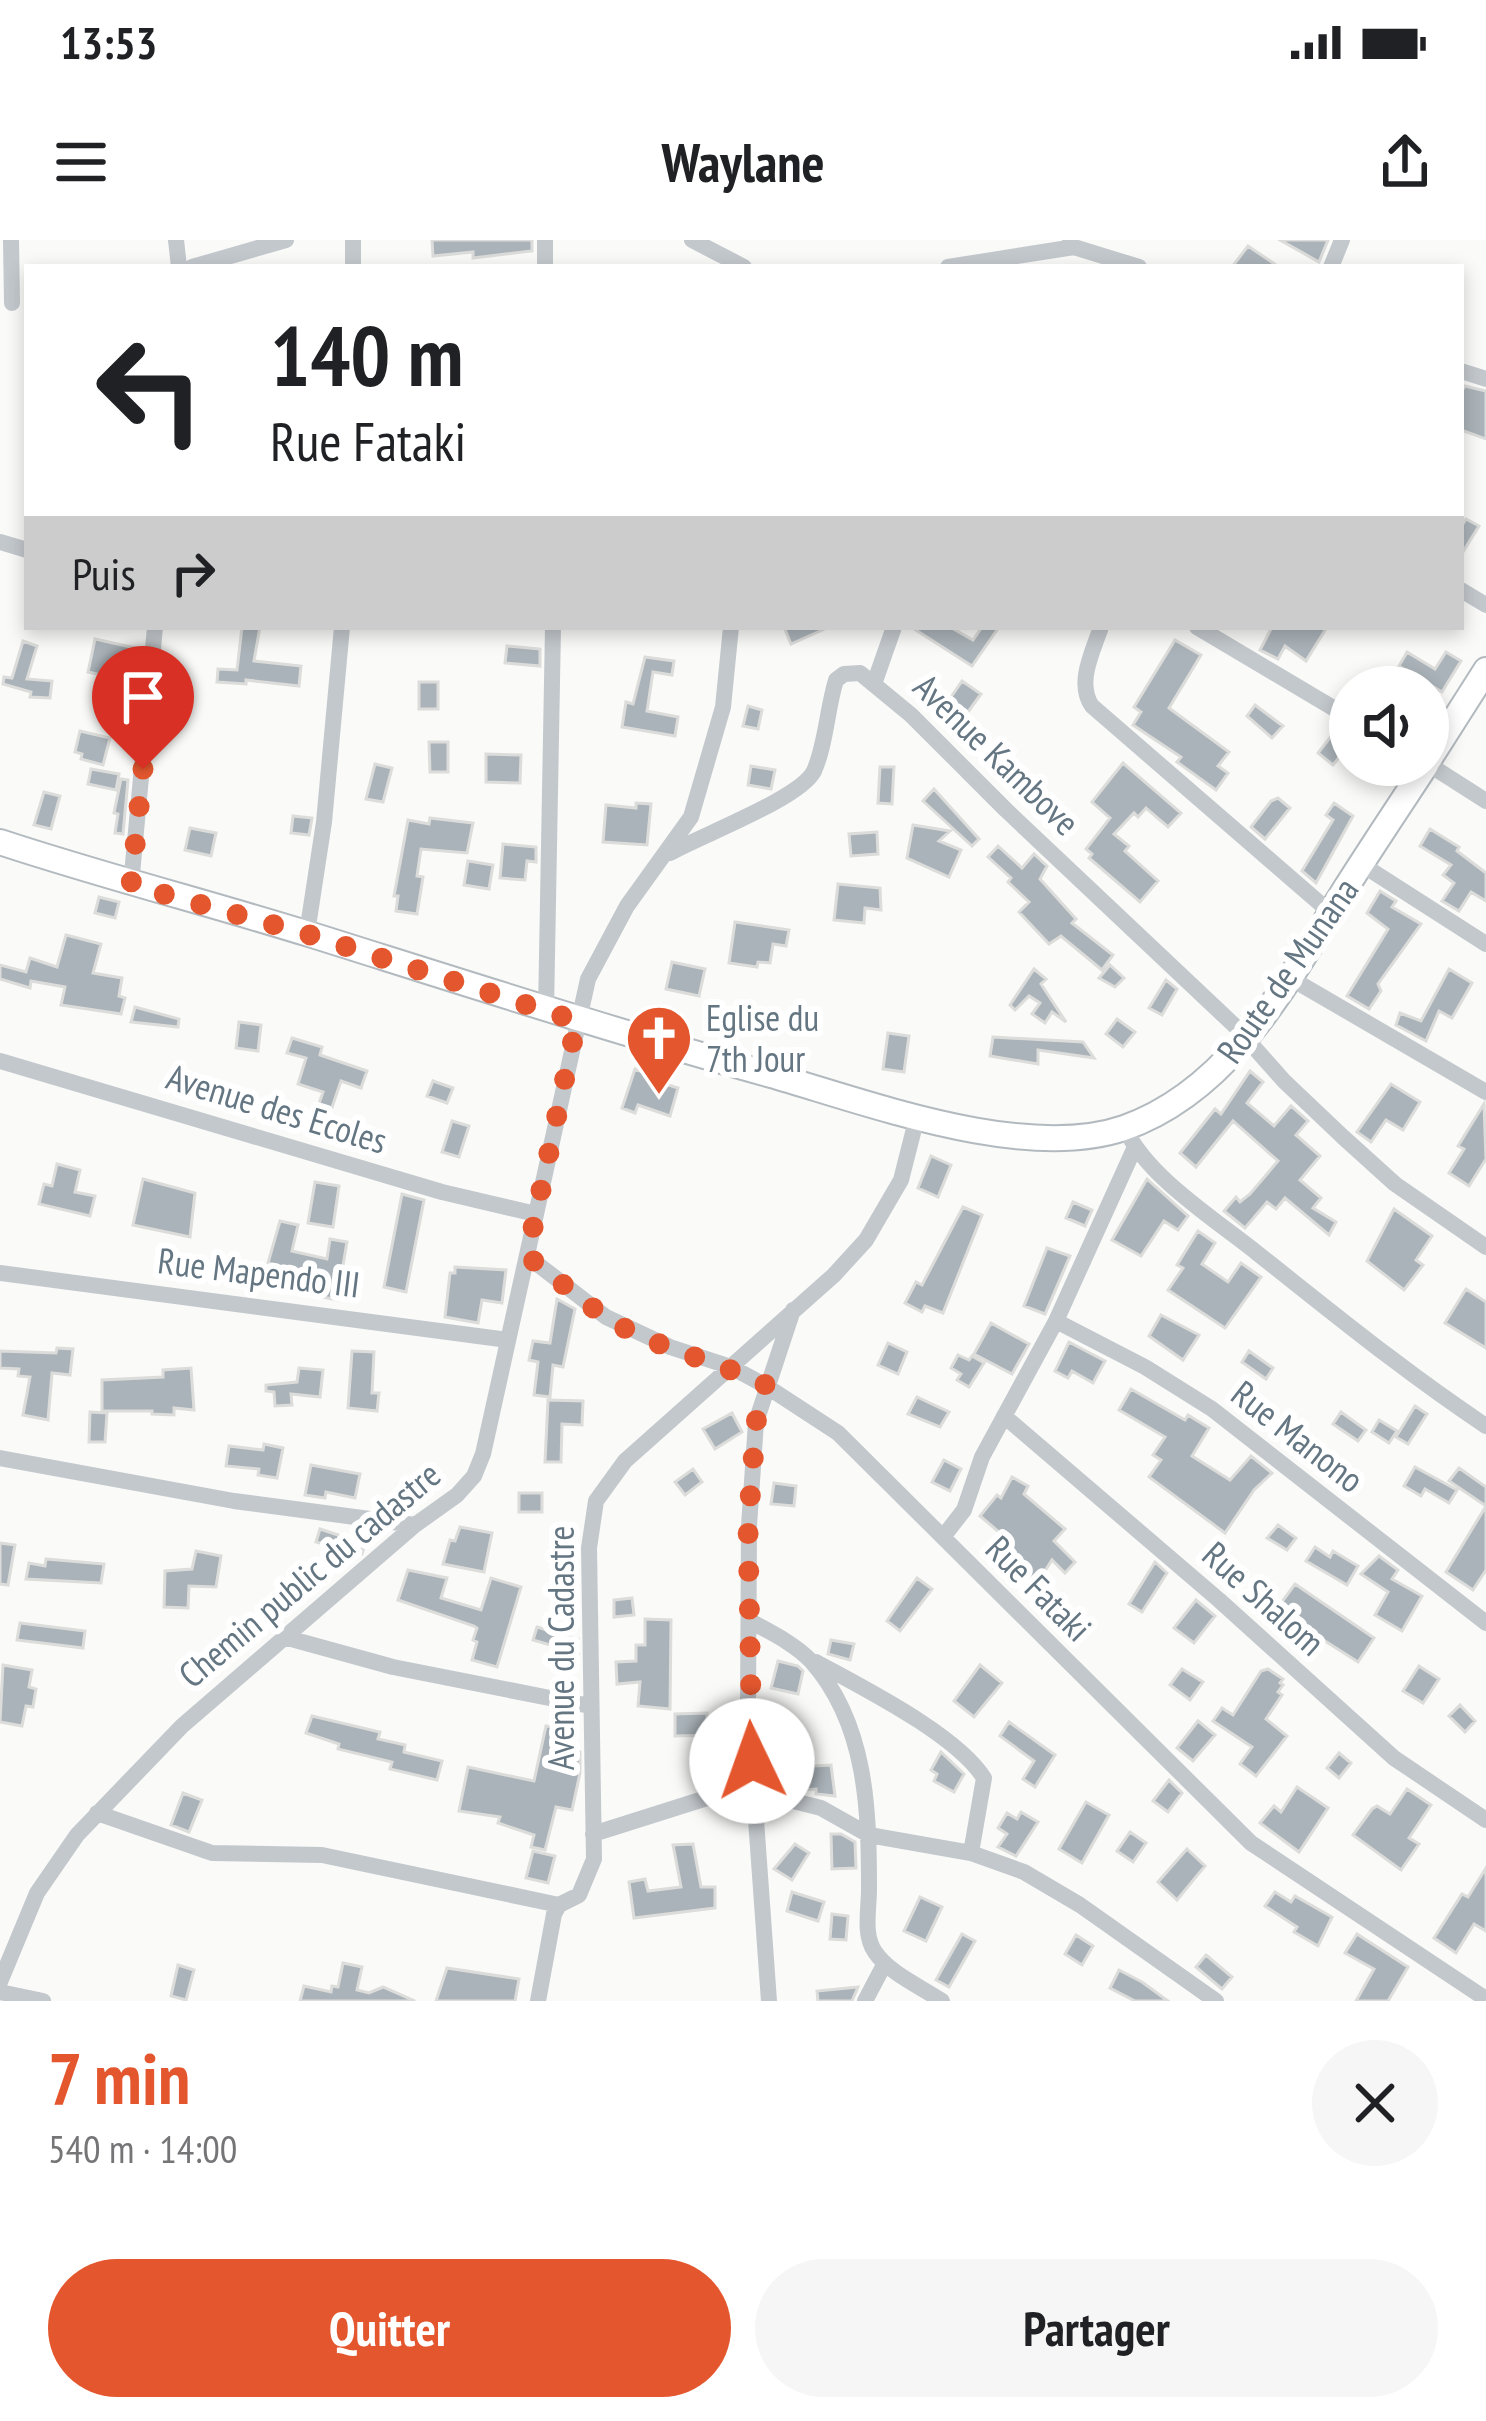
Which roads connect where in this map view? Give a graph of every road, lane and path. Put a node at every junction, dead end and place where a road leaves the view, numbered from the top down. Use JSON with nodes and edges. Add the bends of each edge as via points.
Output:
{"nodes":[{"id":1,"x":11,"y":240,"type":"edge"},
{"id":2,"x":286,"y":240,"type":"edge"},
{"id":3,"x":692,"y":240,"type":"edge"},
{"id":4,"x":1072,"y":244,"type":"edge"},
{"id":5,"x":202,"y":264,"type":"edge"},
{"id":6,"x":738,"y":264,"type":"edge"},
{"id":7,"x":964,"y":264,"type":"edge"},
{"id":8,"x":1130,"y":264,"type":"edge"},
{"id":9,"x":13,"y":303,"type":"edge"},
{"id":10,"x":155,"y":630,"type":"edge"},
{"id":11,"x":342,"y":630,"type":"edge"},
{"id":12,"x":553,"y":630,"type":"edge"},
{"id":13,"x":731,"y":630,"type":"edge"},
{"id":14,"x":893,"y":630,"type":"edge"},
{"id":15,"x":1100,"y":630,"type":"edge"},
{"id":16,"x":1202,"y":630,"type":"edge"},
{"id":17,"x":1485,"y":674,"type":"edge"},
{"id":18,"x":874,"y":684,"type":"junction"},
{"id":19,"x":1329,"y":706,"type":"edge"},
{"id":20,"x":1449,"y":730,"type":"edge"},
{"id":21,"x":1449,"y":778,"type":"edge"},
{"id":22,"x":1412,"y":786,"type":"edge"},
{"id":23,"x":1486,"y":801,"type":"edge"},
{"id":24,"x":0,"y":842,"type":"edge"},
{"id":25,"x":666,"y":855,"type":"junction"},
{"id":26,"x":1361,"y":863,"type":"junction"},
{"id":27,"x":131,"y":885,"type":"junction"},
{"id":28,"x":1331,"y":913,"type":"junction"},
{"id":29,"x":307,"y":934,"type":"junction"},
{"id":30,"x":1486,"y":944,"type":"edge"},
{"id":31,"x":1290,"y":978,"type":"junction"},
{"id":32,"x":546,"y":1011,"type":"junction"},
{"id":33,"x":577,"y":1021,"type":"junction"},
{"id":34,"x":1246,"y":1036,"type":"junction"},
{"id":35,"x":0,"y":1061,"type":"edge"},
{"id":36,"x":1486,"y":1092,"type":"edge"},
{"id":37,"x":917,"y":1117,"type":"junction"},
{"id":38,"x":1129,"y":1138,"type":"junction"},
{"id":39,"x":536,"y":1214,"type":"junction"},
{"id":40,"x":1486,"y":1247,"type":"edge"},
{"id":41,"x":527,"y":1256,"type":"junction"},
{"id":42,"x":0,"y":1273,"type":"edge"},
{"id":43,"x":793,"y":1309,"type":"junction"},
{"id":44,"x":1056,"y":1321,"type":"junction"},
{"id":45,"x":508,"y":1340,"type":"junction"},
{"id":46,"x":731,"y":1367,"type":"junction"},
{"id":47,"x":766,"y":1385,"type":"junction"},
{"id":48,"x":1004,"y":1416,"type":"junction"},
{"id":49,"x":1486,"y":1426,"type":"edge"},
{"id":50,"x":0,"y":1458,"type":"edge"},
{"id":51,"x":415,"y":1525,"type":"junction"},
{"id":52,"x":943,"y":1537,"type":"junction"},
{"id":53,"x":750,"y":1621,"type":"junction"},
{"id":54,"x":1486,"y":1623,"type":"edge"},
{"id":55,"x":284,"y":1637,"type":"junction"},
{"id":56,"x":809,"y":1658,"type":"junction"},
{"id":57,"x":590,"y":1706,"type":"junction"},
{"id":58,"x":754,"y":1791,"type":"junction"},
{"id":59,"x":97,"y":1813,"type":"junction"},
{"id":60,"x":1486,"y":1820,"type":"edge"},
{"id":61,"x":593,"y":1834,"type":"junction"},
{"id":62,"x":869,"y":1835,"type":"junction"},
{"id":63,"x":971,"y":1853,"type":"junction"},
{"id":64,"x":559,"y":1905,"type":"junction"},
{"id":65,"x":885,"y":1963,"type":"junction"},
{"id":66,"x":0,"y":1982,"type":"edge"},
{"id":67,"x":0,"y":1992,"type":"edge"},
{"id":68,"x":1486,"y":1999,"type":"edge"},
{"id":69,"x":42,"y":2001,"type":"edge"},
{"id":70,"x":538,"y":2001,"type":"edge"},
{"id":71,"x":770,"y":2001,"type":"edge"},
{"id":72,"x":865,"y":2001,"type":"edge"},
{"id":73,"x":942,"y":2001,"type":"edge"},
{"id":74,"x":1216,"y":2001,"type":"edge"}],
"edges":[{"from":1,"to":9,"type":"street"},
{"from":2,"to":5,"type":"street"},
{"from":3,"to":6,"type":"street"},
{"from":4,"to":7,"type":"street"},
{"from":4,"to":8,"type":"street"},
{"from":10,"to":27,"type":"street"},
{"from":11,"to":29,"type":"street"},
{"from":12,"to":32,"type":"street"},
{"from":13,"to":25,"type":"street","name":"Chemin public du cadastre","via":[[723,707],[691,817]]},
{"from":14,"to":18,"type":"street"},
{"from":15,"to":28,"type":"street","via":[[1087,669],[1092,706]]},
{"from":16,"to":19,"type":"street"},
{"from":17,"to":20,"type":"main road","name":"Route de Munana"},
{"from":18,"to":25,"type":"street","name":"Avenue Kambove","via":[[860,673],[836,680],[814,773],[792,796]]},
{"from":18,"to":34,"type":"street","name":"Avenue Kambove"},
{"from":21,"to":23,"type":"street"},
{"from":22,"to":26,"type":"main road","name":"Route de Munana"},
{"from":24,"to":27,"type":"main road","name":"Route de Munana"},
{"from":25,"to":33,"type":"street","name":"Chemin public du cadastre","via":[[611,933]]},
{"from":26,"to":28,"type":"main road","name":"Route de Munana"},
{"from":26,"to":30,"type":"street"},
{"from":27,"to":29,"type":"main road","name":"Route de Munana"},
{"from":28,"to":31,"type":"main road","name":"Route de Munana"},
{"from":29,"to":32,"type":"main road","name":"Route de Munana"},
{"from":31,"to":34,"type":"main road","name":"Route de Munana"},
{"from":31,"to":36,"type":"street"},
{"from":32,"to":33,"type":"main road","name":"Route de Munana"},
{"from":33,"to":37,"type":"main road","name":"Route de Munana"},
{"from":33,"to":39,"type":"street","name":"Chemin public du cadastre"},
{"from":34,"to":38,"type":"main road","name":"Route de Munana","via":[[1212,1075]]},
{"from":34,"to":40,"type":"street","name":"Avenue Kambove","via":[[1395,1184]]},
{"from":35,"to":39,"type":"street","name":"Avenue des Ecoles"},
{"from":37,"to":38,"type":"main road","name":"Route de Munana","via":[[1023,1138]]},
{"from":37,"to":43,"type":"street","name":"Avenue du Cadastre","via":[[889,1206],[834,1275]]},
{"from":38,"to":44,"type":"street"},
{"from":38,"to":49,"type":"street","via":[[1364,1341]]},
{"from":39,"to":41,"type":"street","name":"Chemin public du cadastre"},
{"from":41,"to":45,"type":"street","name":"Chemin public du cadastre"},
{"from":41,"to":46,"type":"street","name":"Rue Fataki","via":[[631,1331]]},
{"from":42,"to":45,"type":"street","name":"Rue Mapendo III"},
{"from":43,"to":46,"type":"street","name":"Avenue du Cadastre"},
{"from":43,"to":47,"type":"street"},
{"from":44,"to":48,"type":"street"},
{"from":44,"to":54,"type":"street","name":"Rue Manono","via":[[1212,1409]]},
{"from":45,"to":51,"type":"street","name":"Chemin public du cadastre","via":[[474,1476]]},
{"from":46,"to":47,"type":"street","name":"Rue Fataki"},
{"from":46,"to":57,"type":"street","name":"Avenue du Cadastre","via":[[651,1435],[596,1501]]},
{"from":47,"to":52,"type":"street","name":"Rue Fataki","via":[[838,1432]]},
{"from":47,"to":53,"type":"street","via":[[752,1477]]},
{"from":48,"to":52,"type":"street","via":[[964,1510]]},
{"from":48,"to":60,"type":"street","name":"Rue Shalom","via":[[1394,1758]]},
{"from":50,"to":51,"type":"street"},
{"from":51,"to":55,"type":"street","name":"Chemin public du cadastre"},
{"from":52,"to":68,"type":"street","name":"Rue Fataki","via":[[1250,1843]]},
{"from":53,"to":56,"type":"street"},
{"from":53,"to":58,"type":"street"},
{"from":55,"to":57,"type":"street"},
{"from":55,"to":59,"type":"street","name":"Chemin public du cadastre"},
{"from":56,"to":62,"type":"street","via":[[857,1742]]},
{"from":56,"to":63,"type":"street","via":[[976,1766],[984,1778]]},
{"from":57,"to":61,"type":"street","name":"Avenue du Cadastre"},
{"from":58,"to":61,"type":"street","via":[[732,1790]]},
{"from":58,"to":62,"type":"street","via":[[821,1808]]},
{"from":58,"to":71,"type":"street"},
{"from":59,"to":64,"type":"street","via":[[212,1852],[322,1855]]},
{"from":59,"to":66,"type":"street","name":"Chemin public du cadastre","via":[[37,1893]]},
{"from":61,"to":64,"type":"street","name":"Avenue du Cadastre","via":[[586,1884]]},
{"from":62,"to":63,"type":"street"},
{"from":62,"to":65,"type":"street","via":[[867,1935]]},
{"from":63,"to":74,"type":"street","via":[[1061,1894]]},
{"from":64,"to":70,"type":"street","name":"Avenue du Cadastre"},
{"from":65,"to":72,"type":"street"},
{"from":65,"to":73,"type":"street"},
{"from":67,"to":69,"type":"street"}]}
